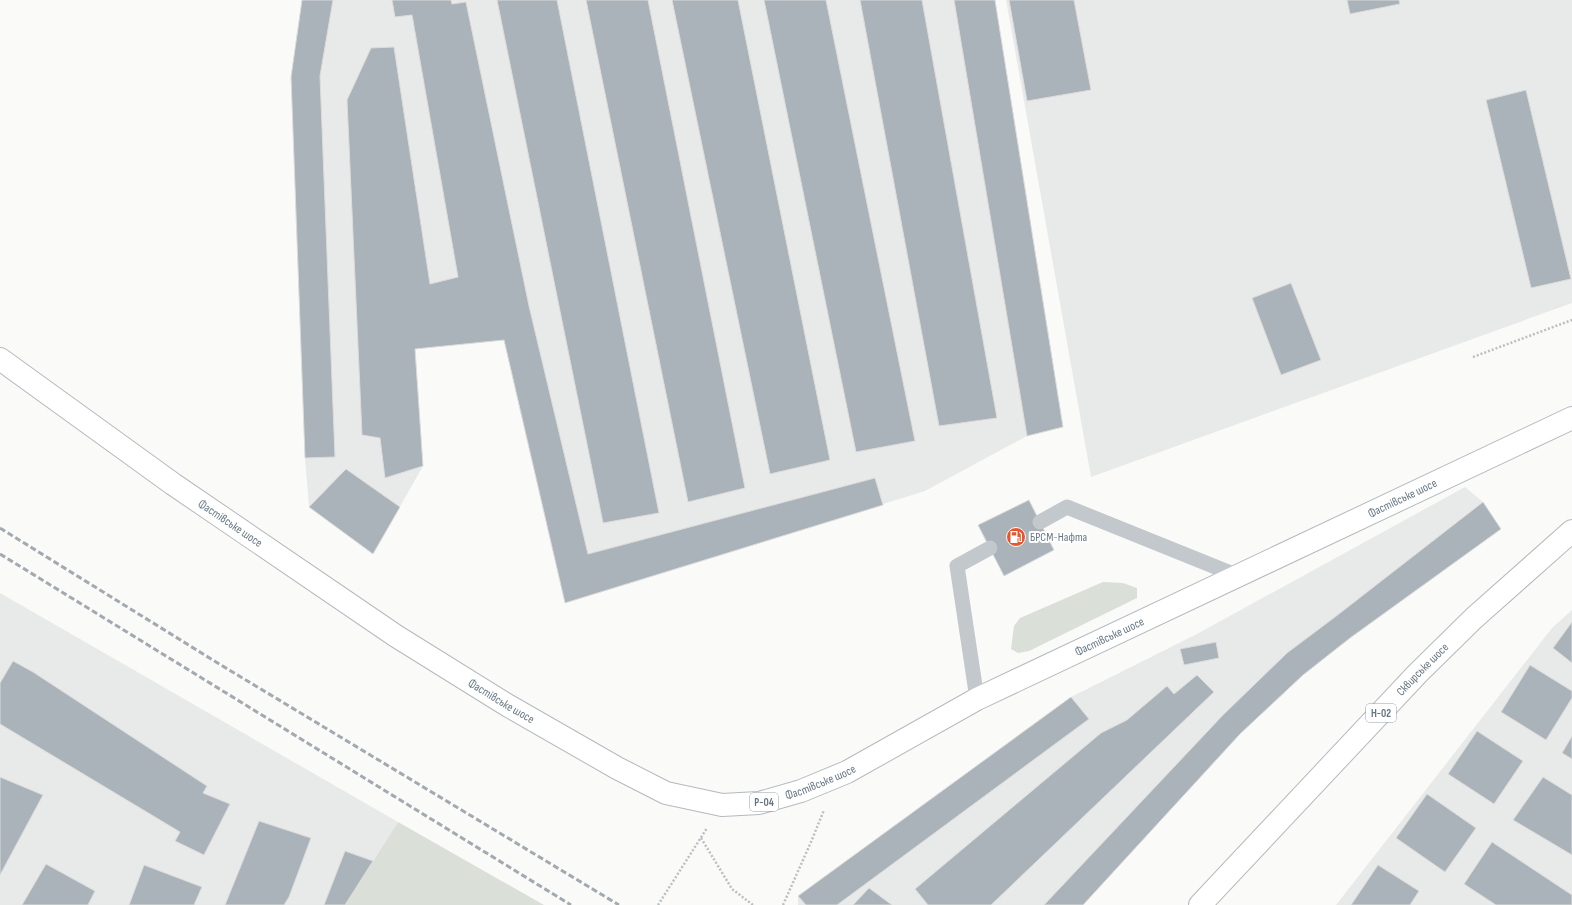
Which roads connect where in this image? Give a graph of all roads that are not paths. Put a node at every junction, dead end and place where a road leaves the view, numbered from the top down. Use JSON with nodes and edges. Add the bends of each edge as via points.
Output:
{"nodes":[{"id":1,"x":0,"y":359,"type":"edge"},
{"id":2,"x":1572,"y":418,"type":"edge"},
{"id":3,"x":1040,"y":522,"type":"dead end"},
{"id":4,"x":1572,"y":531,"type":"edge"},
{"id":5,"x":990,"y":548,"type":"dead end"},
{"id":6,"x":1238,"y":576,"type":"junction"},
{"id":7,"x":977,"y":699,"type":"junction"},
{"id":8,"x":1200,"y":905,"type":"edge"}],
"edges":[{"from":1,"to":7,"type":"main road","name":"Фастівське шосе","number":"Р-04","via":[[173,484],[396,636],[507,705],[666,793],[722,805],[759,803],[801,791],[837,776]]},
{"from":2,"to":6,"type":"main road","name":"Фастівське шосе","number":"Р-04"},
{"from":3,"to":6,"type":"lane","via":[[1067,507]]},
{"from":4,"to":8,"type":"main road","name":"Сквирське шосе","number":"Н-02","via":[[1474,618],[1418,673]]},
{"from":5,"to":7,"type":"lane","via":[[957,566]]},
{"from":6,"to":7,"type":"main road","name":"Фастівське шосе","number":"Р-04"}]}
